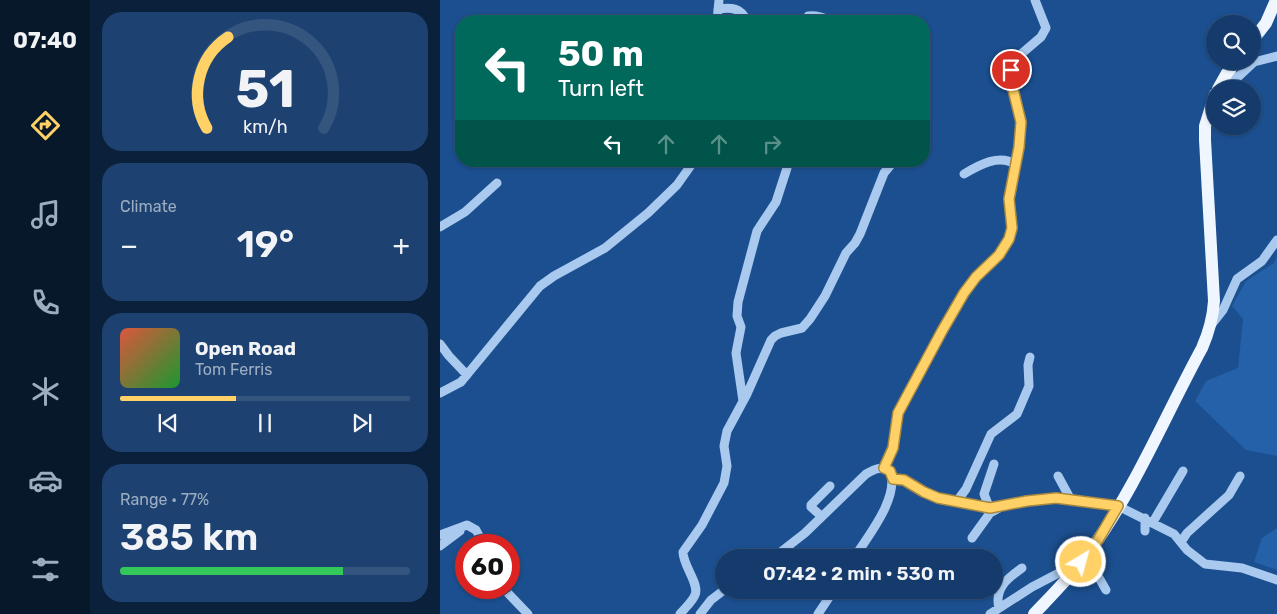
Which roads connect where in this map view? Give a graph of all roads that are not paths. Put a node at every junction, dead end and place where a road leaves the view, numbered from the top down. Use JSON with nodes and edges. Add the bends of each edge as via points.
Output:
{"nodes":[{"id":1,"x":1035,"y":0,"type":"edge"},
{"id":2,"x":1276,"y":0,"type":"edge"},
{"id":3,"x":718,"y":4,"type":"edge"},
{"id":4,"x":744,"y":15,"type":"edge"},
{"id":5,"x":1272,"y":21,"type":"edge"},
{"id":6,"x":1261,"y":32,"type":"edge"},
{"id":7,"x":1277,"y":56,"type":"edge"},
{"id":8,"x":1230,"y":70,"type":"edge"},
{"id":9,"x":1227,"y":73,"type":"junction"},
{"id":10,"x":1223,"y":80,"type":"edge"},
{"id":11,"x":1206,"y":126,"type":"edge"},
{"id":12,"x":1016,"y":166,"type":"junction"},
{"id":13,"x":690,"y":167,"type":"edge"},
{"id":14,"x":889,"y":167,"type":"edge"},
{"id":15,"x":786,"y":168,"type":"dead end"},
{"id":16,"x":964,"y":174,"type":"dead end"},
{"id":17,"x":497,"y":183,"type":"dead end"},
{"id":18,"x":440,"y":227,"type":"edge"},
{"id":19,"x":1277,"y":240,"type":"edge"},
{"id":20,"x":1210,"y":327,"type":"junction"},
{"id":21,"x":440,"y":344,"type":"edge"},
{"id":22,"x":1030,"y":357,"type":"dead end"},
{"id":23,"x":467,"y":375,"type":"junction"},
{"id":24,"x":440,"y":394,"type":"edge"},
{"id":25,"x":743,"y":401,"type":"junction"},
{"id":26,"x":994,"y":464,"type":"dead end"},
{"id":27,"x":884,"y":468,"type":"junction"},
{"id":28,"x":1183,"y":471,"type":"dead end"},
{"id":29,"x":1058,"y":476,"type":"dead end"},
{"id":30,"x":1240,"y":476,"type":"dead end"},
{"id":31,"x":893,"y":479,"type":"junction"},
{"id":32,"x":830,"y":486,"type":"dead end"},
{"id":33,"x":1071,"y":500,"type":"junction"},
{"id":34,"x":957,"y":501,"type":"junction"},
{"id":35,"x":1118,"y":506,"type":"junction"},
{"id":36,"x":994,"y":508,"type":"junction"},
{"id":37,"x":821,"y":516,"type":"junction"},
{"id":38,"x":1149,"y":520,"type":"junction"},
{"id":39,"x":467,"y":525,"type":"junction"},
{"id":40,"x":1145,"y":531,"type":"dead end"},
{"id":41,"x":478,"y":534,"type":"edge"},
{"id":42,"x":440,"y":535,"type":"edge"},
{"id":43,"x":972,"y":538,"type":"dead end"},
{"id":44,"x":1181,"y":542,"type":"junction"},
{"id":45,"x":440,"y":546,"type":"edge"},
{"id":46,"x":784,"y":549,"type":"edge"},
{"id":47,"x":860,"y":549,"type":"edge"},
{"id":48,"x":1082,"y":561,"type":"junction"},
{"id":49,"x":1022,"y":568,"type":"dead end"},
{"id":50,"x":1277,"y":580,"type":"edge"},
{"id":51,"x":1106,"y":590,"type":"dead end"},
{"id":52,"x":715,"y":597,"type":"edge"},
{"id":53,"x":514,"y":599,"type":"edge"},
{"id":54,"x":828,"y":599,"type":"edge"},
{"id":55,"x":999,"y":608,"type":"junction"},
{"id":56,"x":528,"y":614,"type":"edge"},
{"id":57,"x":680,"y":614,"type":"edge"},
{"id":58,"x":700,"y":614,"type":"edge"},
{"id":59,"x":818,"y":614,"type":"edge"},
{"id":60,"x":990,"y":614,"type":"edge"},
{"id":61,"x":1034,"y":614,"type":"edge"}],
"edges":[{"from":1,"to":12,"type":"street","via":[[1046,28],[1041,37],[1013,61],[1011,70],[1021,122]]},
{"from":2,"to":5,"type":"main road"},
{"from":3,"to":4,"type":"street"},
{"from":5,"to":6,"type":"main road"},
{"from":7,"to":9,"type":"street","via":[[1254,62],[1237,78]]},
{"from":8,"to":9,"type":"main road"},
{"from":9,"to":10,"type":"main road"},
{"from":11,"to":20,"type":"main road","via":[[1214,301]]},
{"from":12,"to":16,"type":"street","via":[[1006,160],[994,161]]},
{"from":12,"to":27,"type":"street","via":[[1009,199],[1012,228],[1009,239],[999,255],[964,293],[942,331],[898,413],[893,448]]},
{"from":13,"to":23,"type":"street","via":[[677,185],[605,248],[540,286]]},
{"from":14,"to":25,"type":"street","via":[[860,234],[846,253],[822,302],[802,328],[781,333],[771,340]]},
{"from":15,"to":25,"type":"street","via":[[776,202],[756,231],[738,302],[737,316],[741,327],[736,353]]},
{"from":17,"to":18,"type":"street","via":[[465,212]]},
{"from":19,"to":20,"type":"street","via":[[1262,261],[1238,279],[1223,310]]},
{"from":20,"to":35,"type":"main road"},
{"from":21,"to":23,"type":"street"},
{"from":22,"to":34,"type":"street","via":[[1029,386],[1017,414],[991,434]]},
{"from":23,"to":24,"type":"street","via":[[456,386]]},
{"from":25,"to":57,"type":"street","via":[[724,438],[727,466],[724,483],[702,525],[683,552],[686,567],[697,587],[696,594]]},
{"from":26,"to":36,"type":"street","via":[[984,494]]},
{"from":27,"to":31,"type":"street","via":[[890,471]]},
{"from":27,"to":37,"type":"street","via":[[866,474]]},
{"from":28,"to":38,"type":"street"},
{"from":29,"to":33,"type":"street"},
{"from":30,"to":44,"type":"street","via":[[1229,495]]},
{"from":31,"to":34,"type":"street","via":[[904,480],[931,495]]},
{"from":31,"to":47,"type":"street","via":[[884,509]]},
{"from":32,"to":37,"type":"street","via":[[811,504]]},
{"from":33,"to":35,"type":"street"},
{"from":33,"to":36,"type":"street","via":[[1027,501]]},
{"from":34,"to":36,"type":"street"},
{"from":35,"to":38,"type":"street"},
{"from":35,"to":48,"type":"main road"},
{"from":36,"to":43,"type":"street"},
{"from":37,"to":46,"type":"street"},
{"from":38,"to":40,"type":"street"},
{"from":38,"to":44,"type":"street","via":[[1174,534]]},
{"from":39,"to":41,"type":"street"},
{"from":39,"to":42,"type":"street"},
{"from":39,"to":45,"type":"street"},
{"from":44,"to":50,"type":"street","via":[[1205,564],[1242,568]]},
{"from":48,"to":51,"type":"street","via":[[1098,576]]},
{"from":48,"to":55,"type":"street"},
{"from":48,"to":61,"type":"main road"},
{"from":49,"to":55,"type":"street","via":[[1002,584]]},
{"from":52,"to":58,"type":"street"},
{"from":53,"to":56,"type":"street"},
{"from":54,"to":59,"type":"street"},
{"from":55,"to":60,"type":"street"}]}
